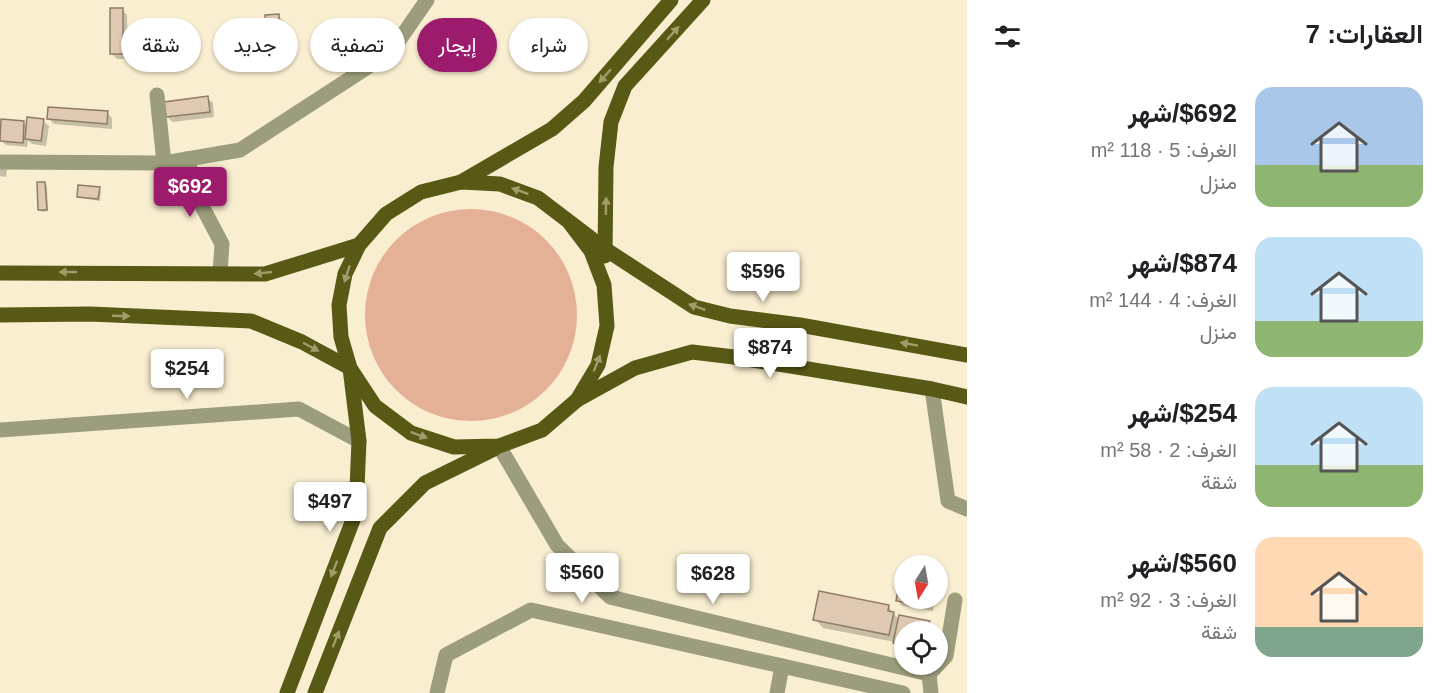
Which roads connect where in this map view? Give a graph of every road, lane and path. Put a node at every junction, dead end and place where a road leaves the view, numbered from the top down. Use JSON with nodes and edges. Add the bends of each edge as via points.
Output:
{"nodes":[{"id":1,"x":427,"y":0,"type":"edge"},
{"id":2,"x":671,"y":0,"type":"edge"},
{"id":3,"x":703,"y":0,"type":"edge"},
{"id":4,"x":157,"y":95,"type":"dead end"},
{"id":5,"x":187,"y":159,"type":"junction"},
{"id":6,"x":0,"y":162,"type":"edge"},
{"id":7,"x":164,"y":163,"type":"junction"},
{"id":8,"x":461,"y":182,"type":"junction"},
{"id":9,"x":569,"y":222,"type":"junction"},
{"id":10,"x":359,"y":245,"type":"junction"},
{"id":11,"x":605,"y":249,"type":"junction"},
{"id":12,"x":0,"y":273,"type":"edge"},
{"id":13,"x":220,"y":273,"type":"junction"},
{"id":14,"x":604,"y":285,"type":"junction"},
{"id":15,"x":0,"y":315,"type":"edge"},
{"id":16,"x":967,"y":355,"type":"edge"},
{"id":17,"x":350,"y":368,"type":"junction"},
{"id":18,"x":932,"y":389,"type":"junction"},
{"id":19,"x":967,"y":397,"type":"edge"},
{"id":20,"x":577,"y":400,"type":"junction"},
{"id":21,"x":0,"y":430,"type":"edge"},
{"id":22,"x":359,"y":441,"type":"junction"},
{"id":23,"x":499,"y":446,"type":"junction"},
{"id":24,"x":967,"y":509,"type":"edge"},
{"id":25,"x":955,"y":600,"type":"dead end"},
{"id":26,"x":948,"y":644,"type":"edge"},
{"id":27,"x":782,"y":666,"type":"junction"},
{"id":28,"x":894,"y":666,"type":"edge"},
{"id":29,"x":929,"y":675,"type":"edge"},
{"id":30,"x":287,"y":693,"type":"edge"},
{"id":31,"x":315,"y":693,"type":"edge"},
{"id":32,"x":437,"y":693,"type":"edge"},
{"id":33,"x":777,"y":693,"type":"edge"},
{"id":34,"x":903,"y":693,"type":"edge"},
{"id":35,"x":931,"y":693,"type":"edge"}],
"edges":[{"from":1,"to":5,"type":"street","via":[[391,52],[240,150]]},
{"from":2,"to":8,"type":"main road","one_way":true,"via":[[584,101],[552,129]]},
{"from":11,"to":3,"type":"main road","one_way":true,"via":[[611,122],[625,86]]},
{"from":4,"to":7,"type":"street"},
{"from":5,"to":7,"type":"street"},
{"from":5,"to":13,"type":"street","via":[[203,208],[222,244]]},
{"from":6,"to":7,"type":"street"},
{"from":9,"to":8,"type":"main road","one_way":true,"via":[[538,198],[500,184]]},
{"from":8,"to":10,"type":"main road","via":[[421,192],[386,214]]},
{"from":9,"to":11,"type":"main road"},
{"from":9,"to":14,"type":"main road","via":[[591,251]]},
{"from":10,"to":13,"type":"main road","one_way":true,"via":[[266,274]]},
{"from":10,"to":17,"type":"main road","one_way":true,"via":[[345,274],[339,305],[341,337]]},
{"from":11,"to":14,"type":"main road"},
{"from":16,"to":11,"type":"main road","one_way":true,"via":[[694,307]]},
{"from":13,"to":12,"type":"main road","one_way":true},
{"from":20,"to":14,"type":"main road","one_way":true,"via":[[597,365],[607,326]]},
{"from":15,"to":17,"type":"main road","one_way":true,"via":[[90,314],[251,321]]},
{"from":17,"to":22,"type":"main road"},
{"from":17,"to":23,"type":"main road","one_way":true,"via":[[375,406],[411,433],[453,447]]},
{"from":18,"to":19,"type":"main road"},
{"from":18,"to":20,"type":"main road","via":[[692,352],[635,368]]},
{"from":18,"to":24,"type":"street","via":[[948,501]]},
{"from":20,"to":23,"type":"main road","via":[[542,430]]},
{"from":21,"to":22,"type":"street","via":[[299,409]]},
{"from":22,"to":30,"type":"main road","one_way":true,"via":[[356,512]]},
{"from":23,"to":28,"type":"street","via":[[557,545],[610,597]]},
{"from":31,"to":23,"type":"main road","one_way":true,"via":[[380,528],[425,483]]},
{"from":25,"to":26,"type":"street"},
{"from":27,"to":32,"type":"street","via":[[531,610],[446,655]]},
{"from":27,"to":33,"type":"street"},
{"from":27,"to":34,"type":"street"},
{"from":29,"to":35,"type":"street"}]}
